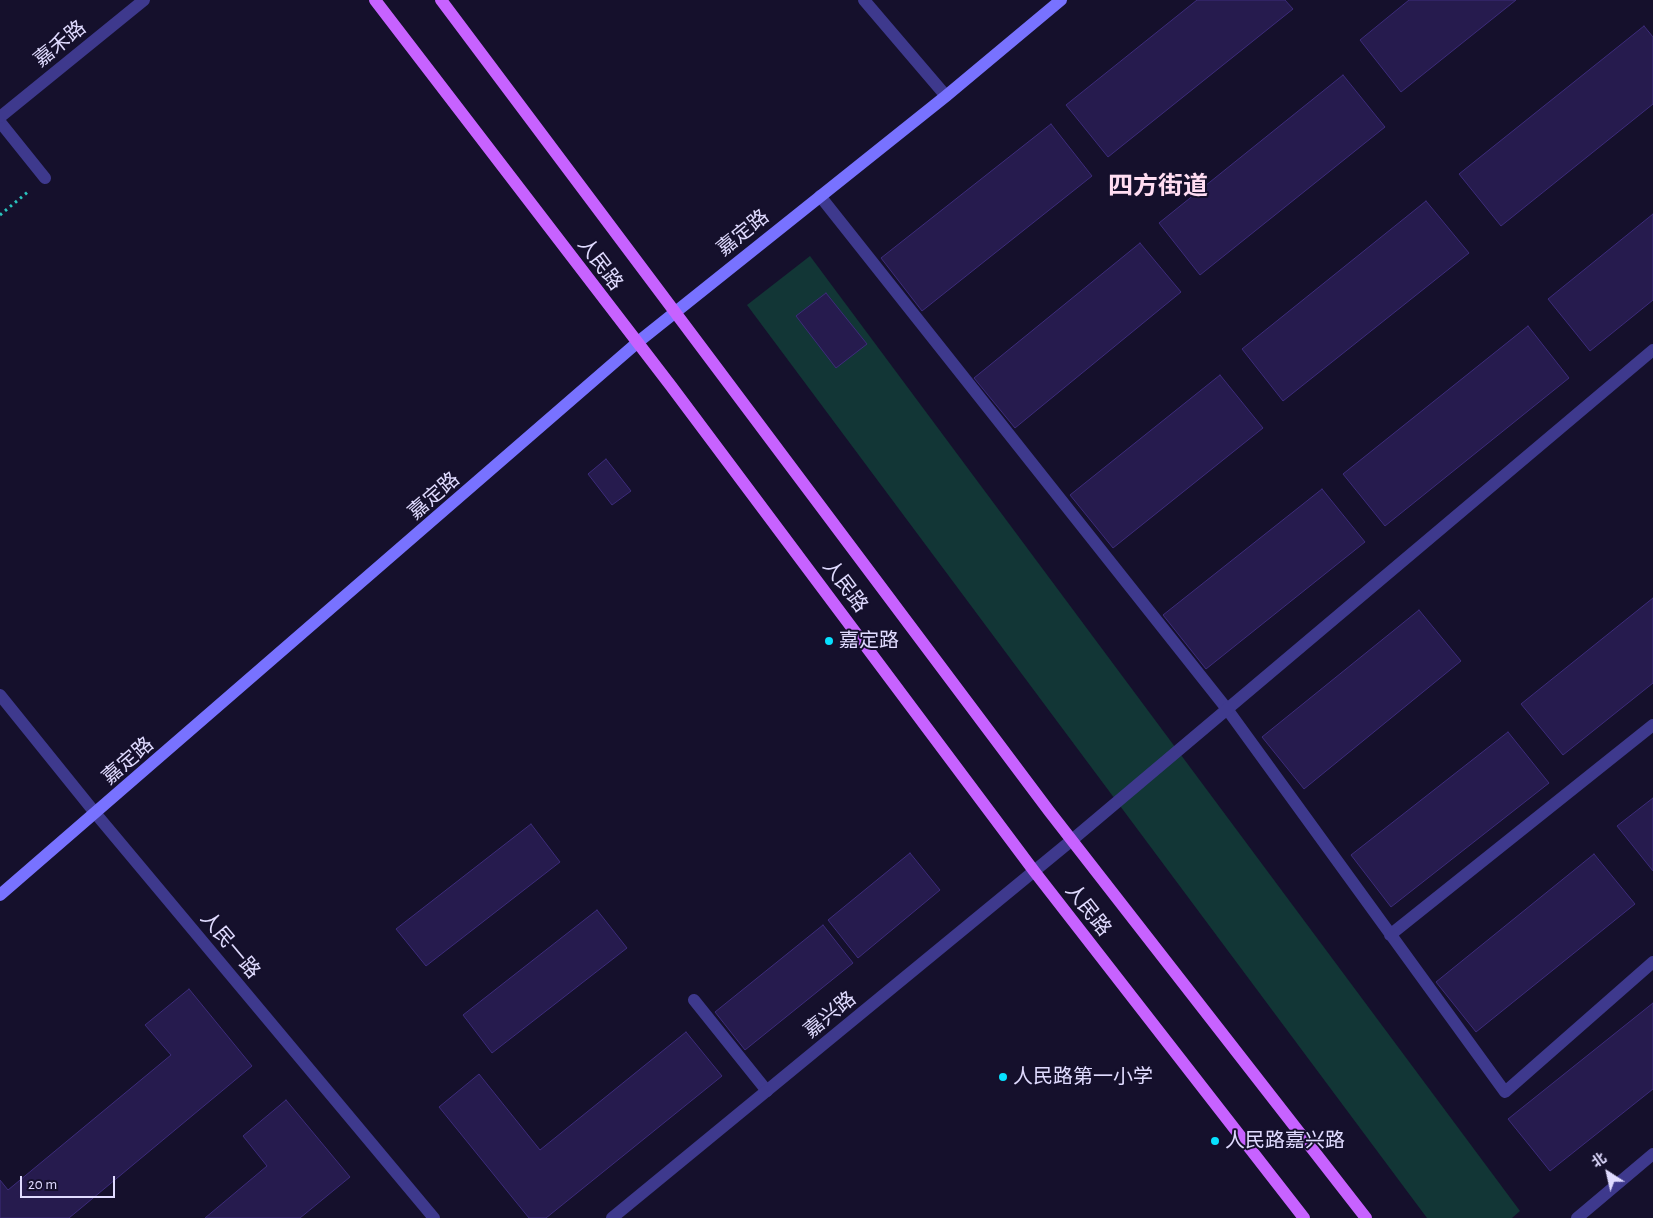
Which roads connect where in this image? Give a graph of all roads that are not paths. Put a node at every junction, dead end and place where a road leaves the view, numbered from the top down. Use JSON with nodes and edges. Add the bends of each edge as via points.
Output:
{"nodes":[{"id":1,"x":144,"y":0,"type":"edge"},
{"id":2,"x":375,"y":0,"type":"edge"},
{"id":3,"x":441,"y":0,"type":"edge"},
{"id":4,"x":864,"y":0,"type":"edge"},
{"id":5,"x":1061,"y":0,"type":"edge"},
{"id":6,"x":946,"y":96,"type":"junction"},
{"id":7,"x":0,"y":117,"type":"edge"},
{"id":8,"x":0,"y":122,"type":"edge"},
{"id":9,"x":45,"y":178,"type":"road end"},
{"id":10,"x":820,"y":196,"type":"junction"},
{"id":11,"x":675,"y":312,"type":"junction"},
{"id":12,"x":638,"y":342,"type":"junction"},
{"id":13,"x":1653,"y":350,"type":"edge"},
{"id":14,"x":0,"y":695,"type":"edge"},
{"id":15,"x":1227,"y":709,"type":"junction"},
{"id":16,"x":1653,"y":725,"type":"edge"},
{"id":17,"x":96,"y":814,"type":"junction"},
{"id":18,"x":1072,"y":840,"type":"junction"},
{"id":19,"x":1034,"y":871,"type":"junction"},
{"id":20,"x":0,"y":895,"type":"edge"},
{"id":21,"x":1390,"y":935,"type":"junction"},
{"id":22,"x":1653,"y":962,"type":"edge"},
{"id":23,"x":694,"y":1000,"type":"dead end"},
{"id":24,"x":767,"y":1091,"type":"junction"},
{"id":25,"x":1653,"y":1154,"type":"edge"},
{"id":26,"x":434,"y":1218,"type":"edge"},
{"id":27,"x":612,"y":1218,"type":"edge"},
{"id":28,"x":1304,"y":1218,"type":"edge"},
{"id":29,"x":1366,"y":1218,"type":"edge"},
{"id":30,"x":1577,"y":1218,"type":"edge"}],
"edges":[{"from":1,"to":7,"type":"street","name":"嘉禾路"},
{"from":2,"to":12,"type":"main road","name":"人民路"},
{"from":3,"to":11,"type":"main road","name":"人民路"},
{"from":4,"to":6,"type":"street"},
{"from":5,"to":6,"type":"main road","name":"嘉定路"},
{"from":6,"to":10,"type":"main road","name":"嘉定路"},
{"from":8,"to":9,"type":"street"},
{"from":10,"to":11,"type":"main road","name":"嘉定路"},
{"from":10,"to":15,"type":"street"},
{"from":11,"to":12,"type":"main road","name":"嘉定路"},
{"from":11,"to":18,"type":"main road","name":"人民路"},
{"from":12,"to":17,"type":"main road","name":"嘉定路"},
{"from":12,"to":19,"type":"main road","name":"人民路"},
{"from":13,"to":15,"type":"street","name":"嘉兴路"},
{"from":14,"to":17,"type":"street","name":"人民一路"},
{"from":15,"to":18,"type":"street","name":"嘉兴路"},
{"from":15,"to":21,"type":"street"},
{"from":16,"to":21,"type":"street"},
{"from":17,"to":20,"type":"main road","name":"嘉定路"},
{"from":17,"to":26,"type":"street","name":"人民一路"},
{"from":18,"to":19,"type":"street","name":"嘉兴路"},
{"from":18,"to":29,"type":"main road","name":"人民路"},
{"from":19,"to":24,"type":"street","name":"嘉兴路"},
{"from":19,"to":28,"type":"main road","name":"人民路"},
{"from":21,"to":22,"type":"street","via":[[1505,1092]]},
{"from":23,"to":24,"type":"street"},
{"from":24,"to":27,"type":"street","name":"嘉兴路"},
{"from":25,"to":30,"type":"street"}]}
